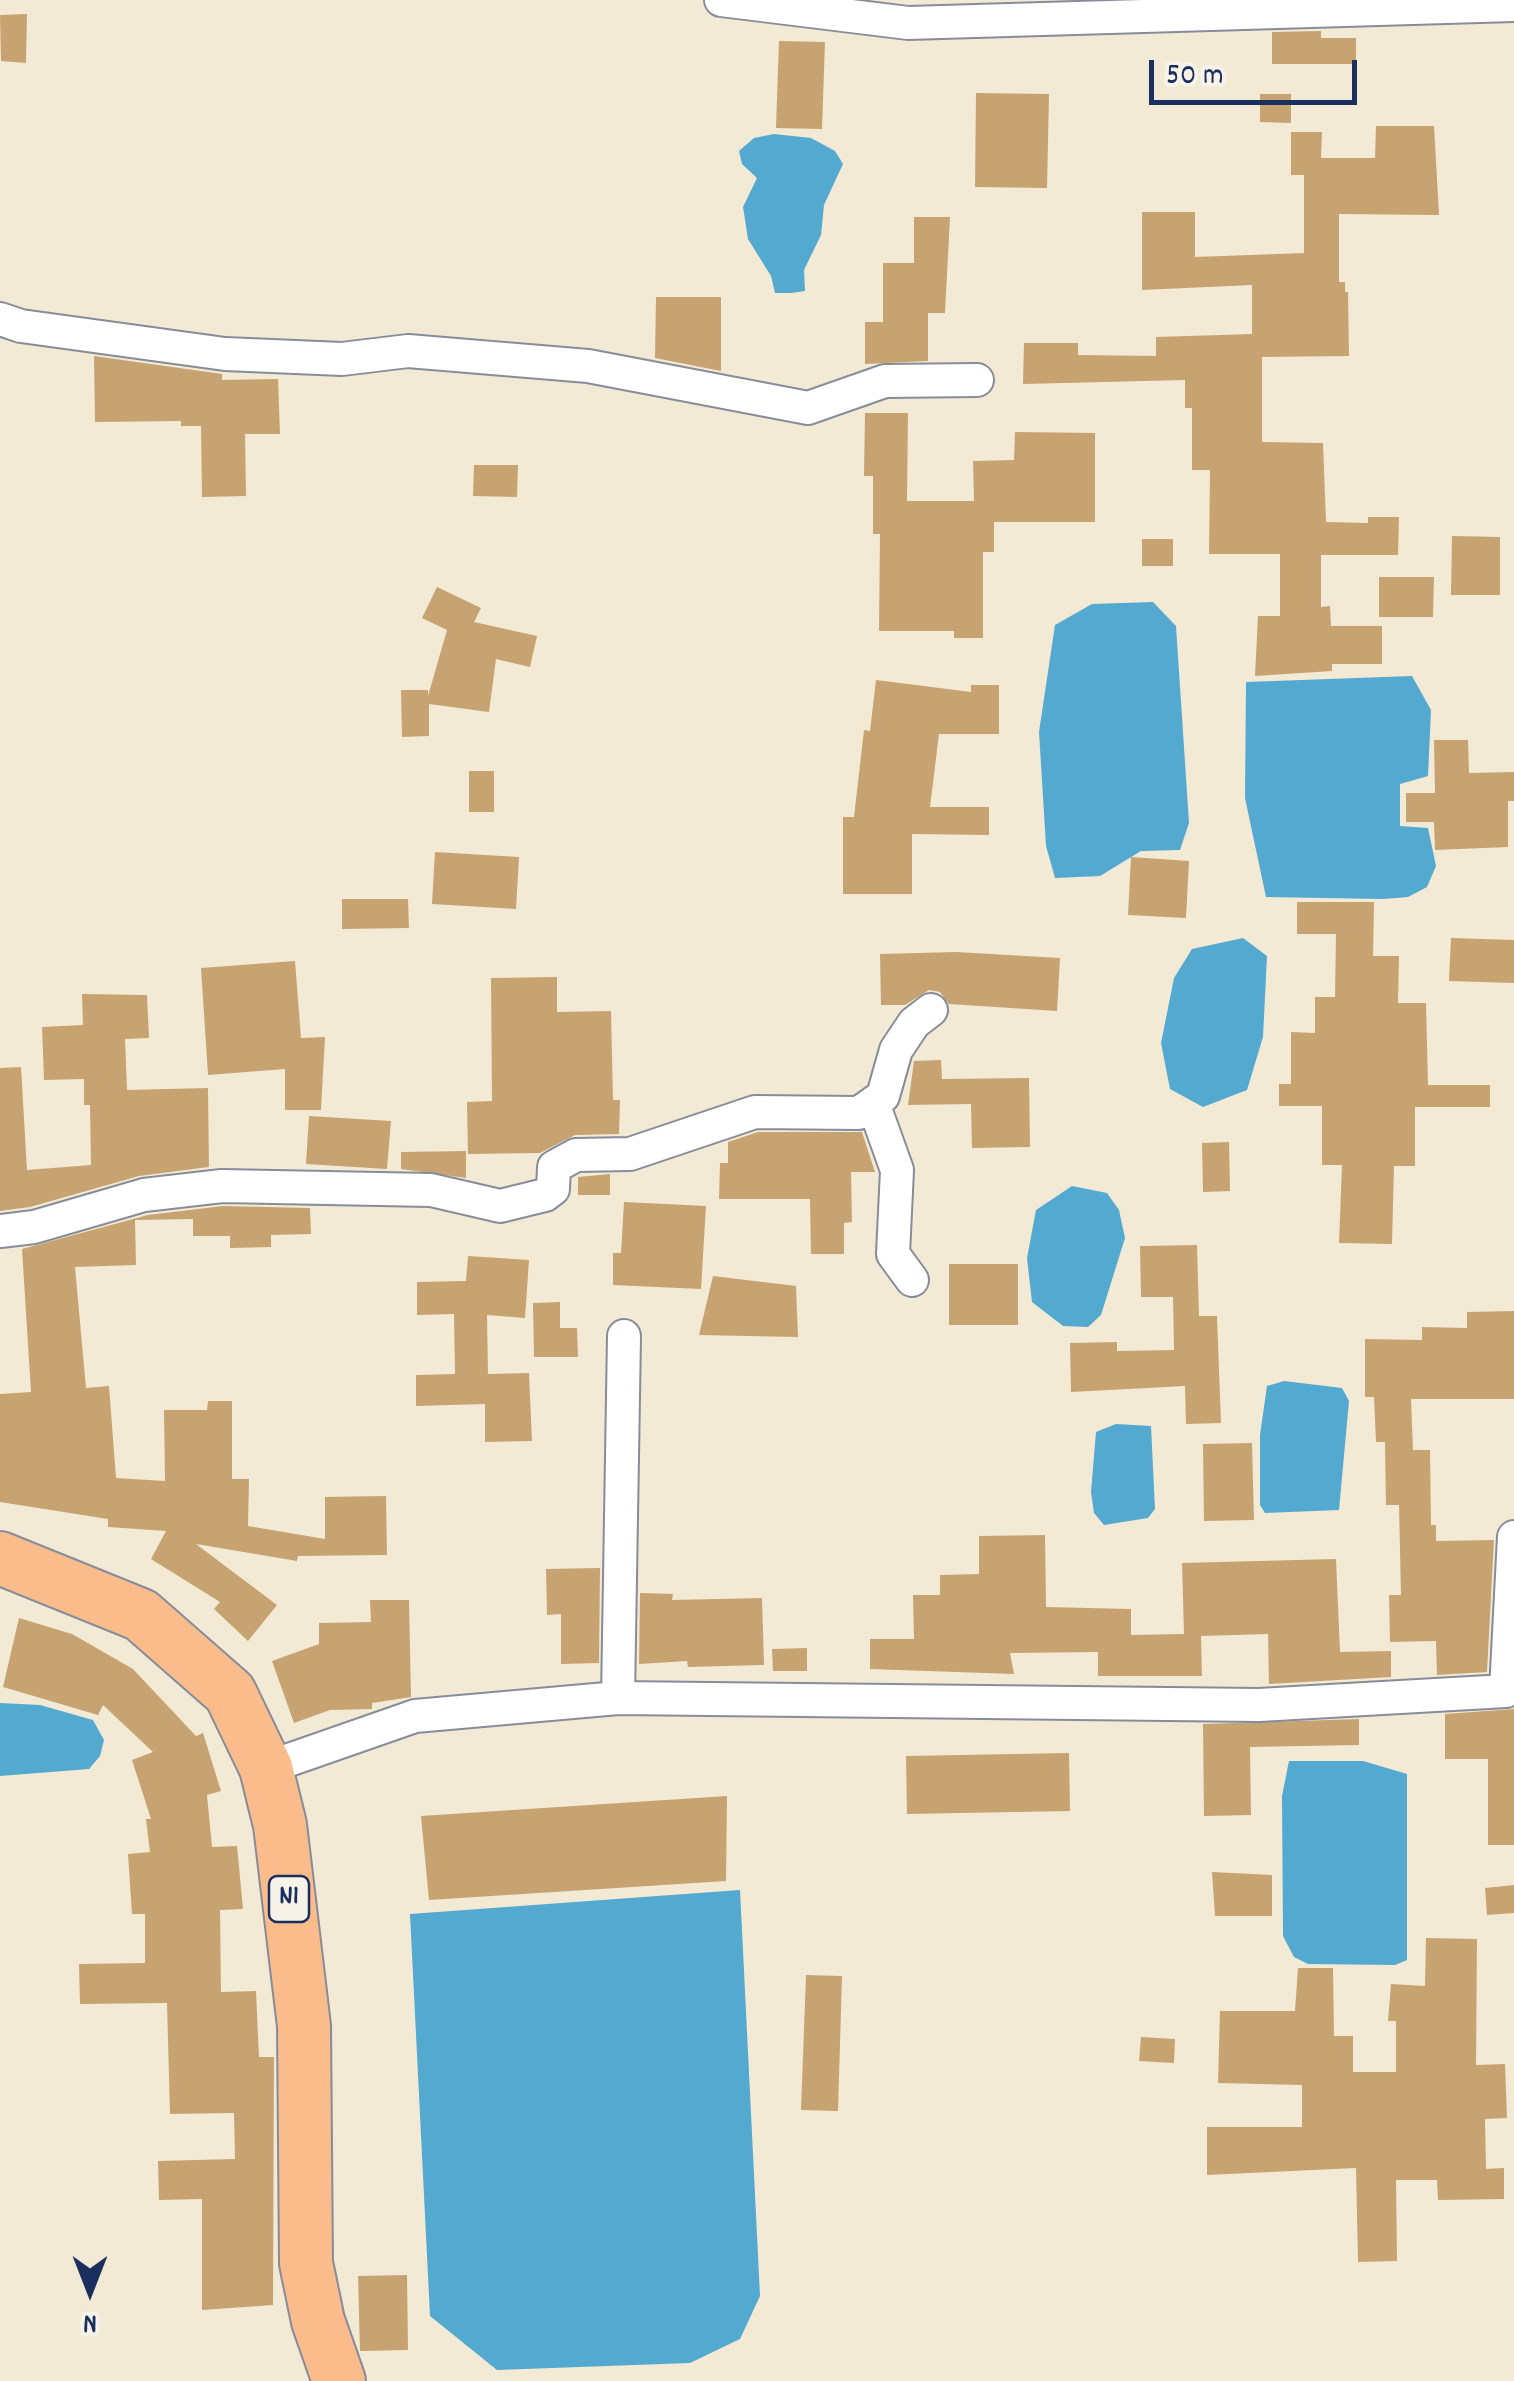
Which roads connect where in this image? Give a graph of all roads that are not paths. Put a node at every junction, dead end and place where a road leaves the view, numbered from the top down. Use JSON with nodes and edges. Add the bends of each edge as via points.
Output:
{"nodes":[{"id":1,"x":721,"y":0,"type":"edge"},
{"id":2,"x":1514,"y":5,"type":"edge"},
{"id":3,"x":0,"y":319,"type":"edge"},
{"id":4,"x":977,"y":380,"type":"dead end"},
{"id":5,"x":930,"y":1010,"type":"dead end"},
{"id":6,"x":873,"y":1103,"type":"junction"},
{"id":7,"x":0,"y":1231,"type":"edge"},
{"id":8,"x":912,"y":1280,"type":"dead end"},
{"id":9,"x":624,"y":1336,"type":"dead end"},
{"id":10,"x":1514,"y":1536,"type":"edge"},
{"id":11,"x":0,"y":1558,"type":"edge"},
{"id":12,"x":1510,"y":1691,"type":"edge"},
{"id":13,"x":618,"y":1698,"type":"junction"},
{"id":14,"x":266,"y":1768,"type":"junction"},
{"id":15,"x":318,"y":2321,"type":"junction"},
{"id":16,"x":319,"y":2381,"type":"edge"},
{"id":17,"x":339,"y":2381,"type":"edge"}],
"edges":[{"from":1,"to":2,"type":"street","via":[[908,23]]},
{"from":3,"to":4,"type":"street","via":[[224,354],[342,360],[408,351],[588,366],[808,408],[886,381]]},
{"from":5,"to":6,"type":"street","via":[[896,1050],[883,1096]]},
{"from":6,"to":7,"type":"street","via":[[858,1113],[755,1112],[630,1154],[576,1155],[554,1166],[553,1189],[545,1196],[500,1206],[431,1190],[222,1186],[144,1196]]},
{"from":6,"to":8,"type":"street","via":[[897,1170],[894,1254]]},
{"from":9,"to":13,"type":"street"},
{"from":10,"to":12,"type":"street"},
{"from":11,"to":14,"type":"highway","number":"N1","via":[[141,1615],[230,1693]]},
{"from":12,"to":13,"type":"street","via":[[1259,1705]]},
{"from":13,"to":14,"type":"street","via":[[415,1716]]},
{"from":14,"to":15,"type":"highway","number":"N1","via":[[280,1825],[304,2026],[306,2263]]},
{"from":15,"to":16,"type":"street"},
{"from":15,"to":17,"type":"highway","number":"N1"}]}
